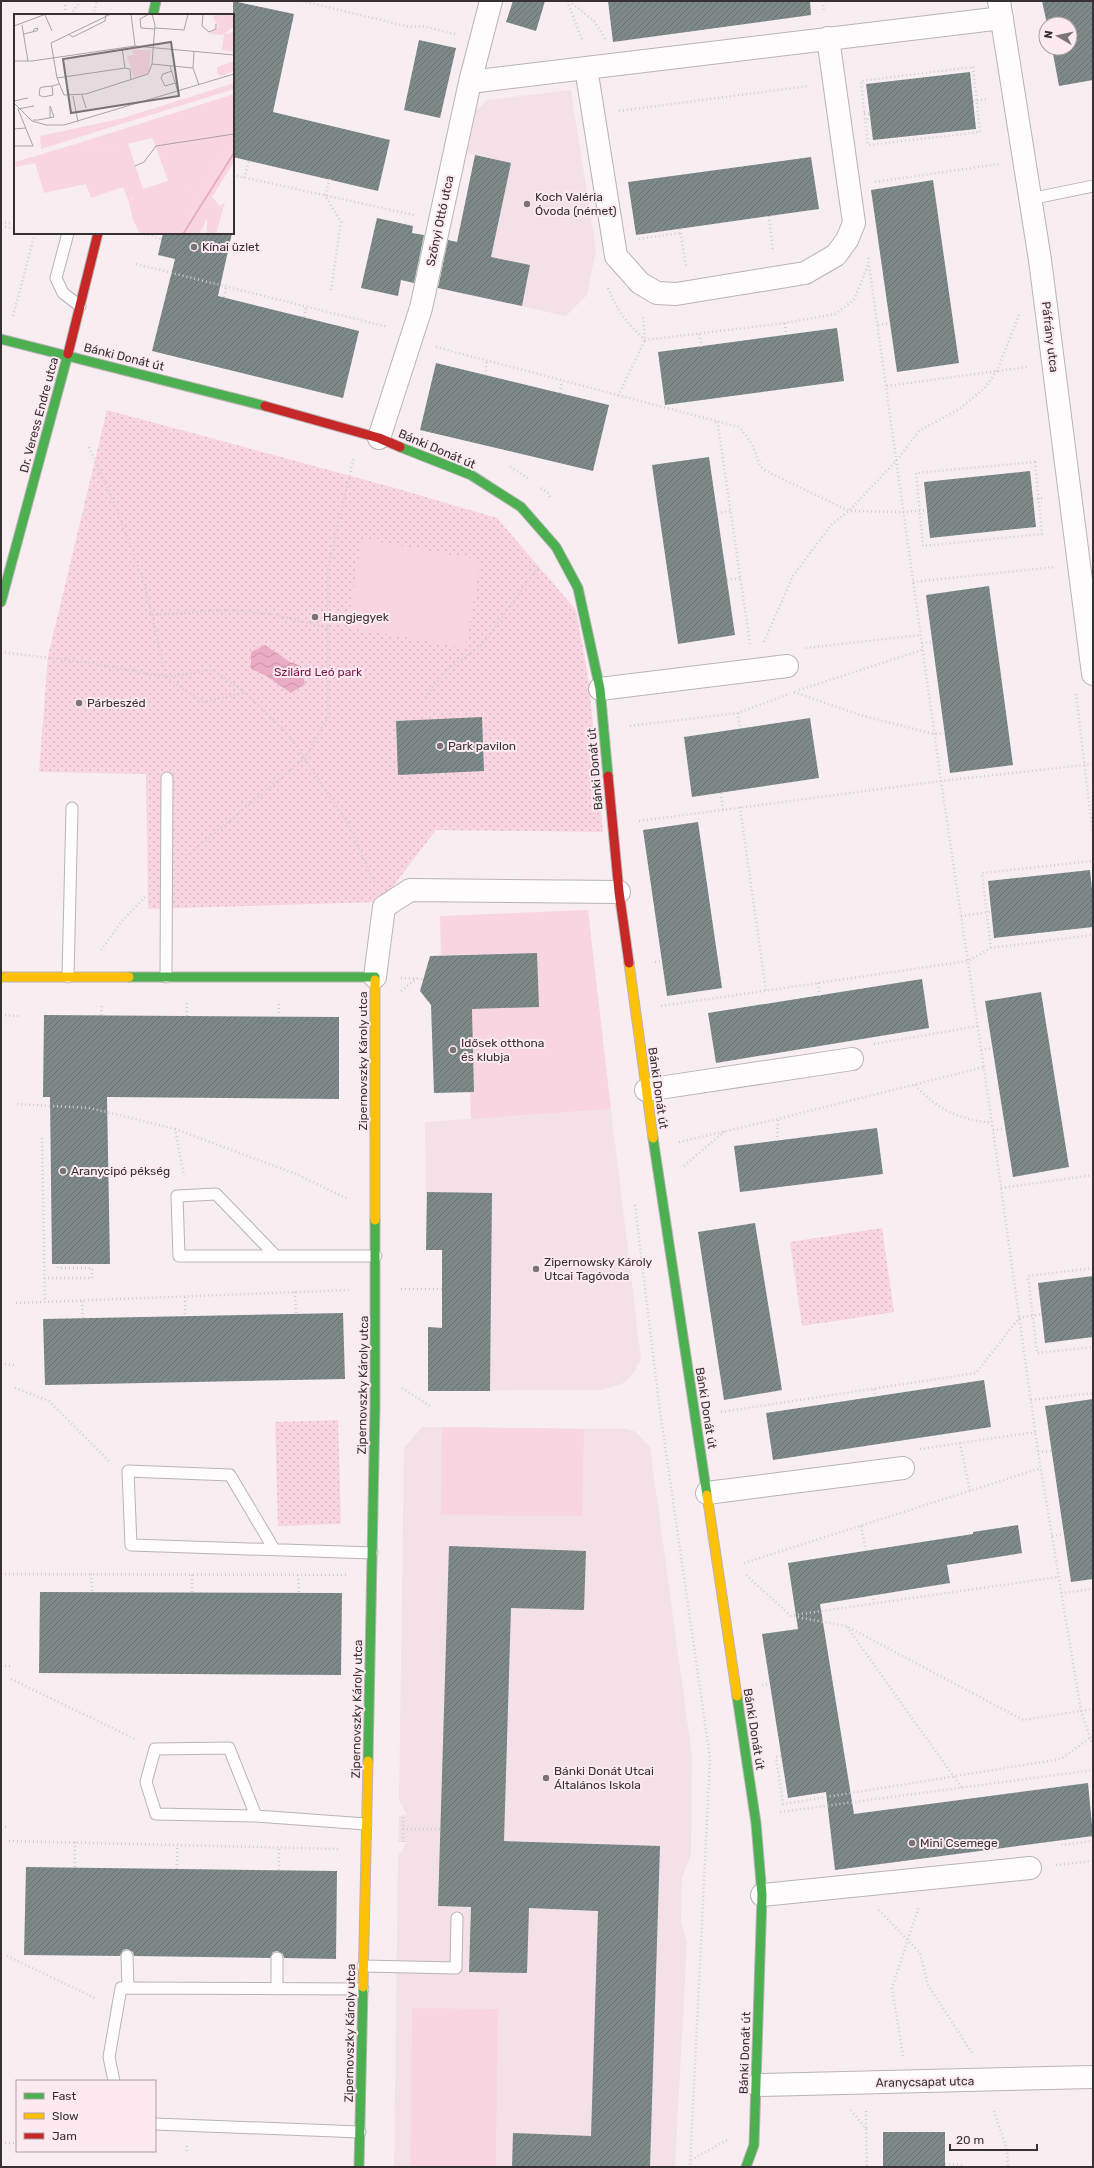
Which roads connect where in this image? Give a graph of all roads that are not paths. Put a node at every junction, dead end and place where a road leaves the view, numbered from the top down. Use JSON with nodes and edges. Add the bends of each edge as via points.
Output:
{"nodes":[{"id":1,"x":156,"y":1,"type":"edge"},
{"id":2,"x":491,"y":1,"type":"edge"},
{"id":3,"x":1001,"y":10,"type":"edge"},
{"id":4,"x":152,"y":14,"type":"edge"},
{"id":5,"x":828,"y":38,"type":"junction"},
{"id":6,"x":586,"y":58,"type":"junction"},
{"id":7,"x":470,"y":82,"type":"junction"},
{"id":8,"x":1093,"y":186,"type":"edge"},
{"id":9,"x":1030,"y":199,"type":"junction"},
{"id":10,"x":68,"y":234,"type":"edge"},
{"id":11,"x":98,"y":234,"type":"edge"},
{"id":12,"x":80,"y":306,"type":"junction"},
{"id":13,"x":4,"y":339,"type":"edge"},
{"id":14,"x":68,"y":355,"type":"junction"},
{"id":15,"x":369,"y":435,"type":"junction"},
{"id":16,"x":1,"y":602,"type":"edge"},
{"id":17,"x":787,"y":666,"type":"dead end"},
{"id":18,"x":1093,"y":674,"type":"edge"},
{"id":19,"x":600,"y":689,"type":"junction"},
{"id":20,"x":167,"y":778,"type":"dead end"},
{"id":21,"x":72,"y":808,"type":"dead end"},
{"id":22,"x":619,"y":892,"type":"junction"},
{"id":23,"x":166,"y":976,"type":"junction"},
{"id":24,"x":1,"y":977,"type":"edge"},
{"id":25,"x":68,"y":977,"type":"junction"},
{"id":26,"x":375,"y":977,"type":"junction"},
{"id":27,"x":860,"y":1052,"type":"road end"},
{"id":28,"x":646,"y":1090,"type":"junction"},
{"id":29,"x":275,"y":1255,"type":"junction"},
{"id":30,"x":376,"y":1256,"type":"junction"},
{"id":31,"x":908,"y":1459,"type":"road end"},
{"id":32,"x":707,"y":1493,"type":"junction"},
{"id":33,"x":274,"y":1549,"type":"junction"},
{"id":34,"x":372,"y":1553,"type":"junction"},
{"id":35,"x":256,"y":1816,"type":"junction"},
{"id":36,"x":361,"y":1824,"type":"junction"},
{"id":37,"x":1030,"y":1868,"type":"road end"},
{"id":38,"x":762,"y":1895,"type":"junction"},
{"id":39,"x":457,"y":1918,"type":"dead end"},
{"id":40,"x":127,"y":1956,"type":"dead end"},
{"id":41,"x":277,"y":1958,"type":"dead end"},
{"id":42,"x":363,"y":1966,"type":"junction"},
{"id":43,"x":128,"y":1988,"type":"junction"},
{"id":44,"x":277,"y":1989,"type":"junction"},
{"id":45,"x":363,"y":1990,"type":"junction"},
{"id":46,"x":1093,"y":2077,"type":"edge"},
{"id":47,"x":114,"y":2080,"type":"edge"},
{"id":48,"x":757,"y":2085,"type":"junction"},
{"id":49,"x":156,"y":2124,"type":"edge"},
{"id":50,"x":360,"y":2132,"type":"junction"},
{"id":51,"x":359,"y":2167,"type":"edge"},
{"id":52,"x":746,"y":2167,"type":"edge"}],
"edges":[{"from":1,"to":4,"type":"street"},
{"from":2,"to":7,"type":"street","name":"Szőnyi Ottó utca"},
{"from":3,"to":5,"type":"street"},
{"from":3,"to":9,"type":"street","name":"Páfrány utca"},
{"from":5,"to":6,"type":"street"},
{"from":5,"to":6,"type":"street","via":[[854,223],[847,240],[836,255],[805,273],[676,294],[657,293],[640,283],[616,256]]},
{"from":6,"to":7,"type":"street"},
{"from":7,"to":15,"type":"street","name":"Szőnyi Ottó utca","via":[[421,308]]},
{"from":8,"to":9,"type":"lane"},
{"from":9,"to":18,"type":"street","name":"Páfrány utca","via":[[1054,363]]},
{"from":10,"to":12,"type":"lane","via":[[56,278],[63,293]]},
{"from":11,"to":12,"type":"street","name":"Dr. Veress Endre utca"},
{"from":12,"to":14,"type":"street","name":"Dr. Veress Endre utca"},
{"from":13,"to":14,"type":"street","name":"Bánki Donát út"},
{"from":14,"to":15,"type":"street","name":"Bánki Donát út","via":[[249,401]]},
{"from":14,"to":16,"type":"street","name":"Dr. Veress Endre utca"},
{"from":15,"to":19,"type":"street","name":"Bánki Donát út","via":[[471,474],[522,507],[556,547],[578,588]]},
{"from":17,"to":19,"type":"street"},
{"from":19,"to":22,"type":"street","name":"Bánki Donát út"},
{"from":20,"to":23,"type":"lane"},
{"from":21,"to":25,"type":"lane"},
{"from":22,"to":26,"type":"street","via":[[410,890],[384,907]]},
{"from":22,"to":28,"type":"street","name":"Bánki Donát út"},
{"from":23,"to":25,"type":"street","name":"Zipernovszky Károly utca"},
{"from":23,"to":26,"type":"street","name":"Zipernovszky Károly utca"},
{"from":24,"to":25,"type":"street","name":"Zipernovszky Károly utca"},
{"from":26,"to":30,"type":"street","name":"Zipernovszky Károly utca"},
{"from":27,"to":28,"type":"street"},
{"from":28,"to":32,"type":"street","name":"Bánki Donát út"},
{"from":29,"to":29,"type":"lane","via":[[179,1256],[177,1196],[216,1194]]},
{"from":29,"to":30,"type":"lane"},
{"from":30,"to":34,"type":"street","name":"Zipernovszky Károly utca"},
{"from":31,"to":32,"type":"street"},
{"from":32,"to":38,"type":"street","name":"Bánki Donát út","via":[[756,1823]]},
{"from":33,"to":33,"type":"lane","via":[[131,1545],[128,1471],[230,1475]]},
{"from":33,"to":34,"type":"lane"},
{"from":34,"to":36,"type":"street","name":"Zipernovszky Károly utca"},
{"from":35,"to":35,"type":"lane","via":[[156,1814],[146,1782],[155,1749],[228,1748]]},
{"from":35,"to":36,"type":"lane"},
{"from":36,"to":42,"type":"street","name":"Zipernovszky Károly utca"},
{"from":37,"to":38,"type":"street"},
{"from":38,"to":48,"type":"street","name":"Bánki Donát út"},
{"from":39,"to":42,"type":"lane","via":[[456,1968]]},
{"from":40,"to":43,"type":"lane"},
{"from":41,"to":44,"type":"lane"},
{"from":42,"to":45,"type":"street","name":"Zipernovszky Károly utca"},
{"from":43,"to":44,"type":"lane"},
{"from":43,"to":47,"type":"lane","via":[[121,1988],[109,2057]]},
{"from":44,"to":45,"type":"lane"},
{"from":45,"to":50,"type":"street","name":"Zipernovszky Károly utca"},
{"from":46,"to":48,"type":"street","name":"Aranycsapat utca"},
{"from":48,"to":52,"type":"street","name":"Bánki Donát út","via":[[754,2144]]},
{"from":49,"to":50,"type":"lane"},
{"from":50,"to":51,"type":"street","name":"Zipernovszky Károly utca"}]}
